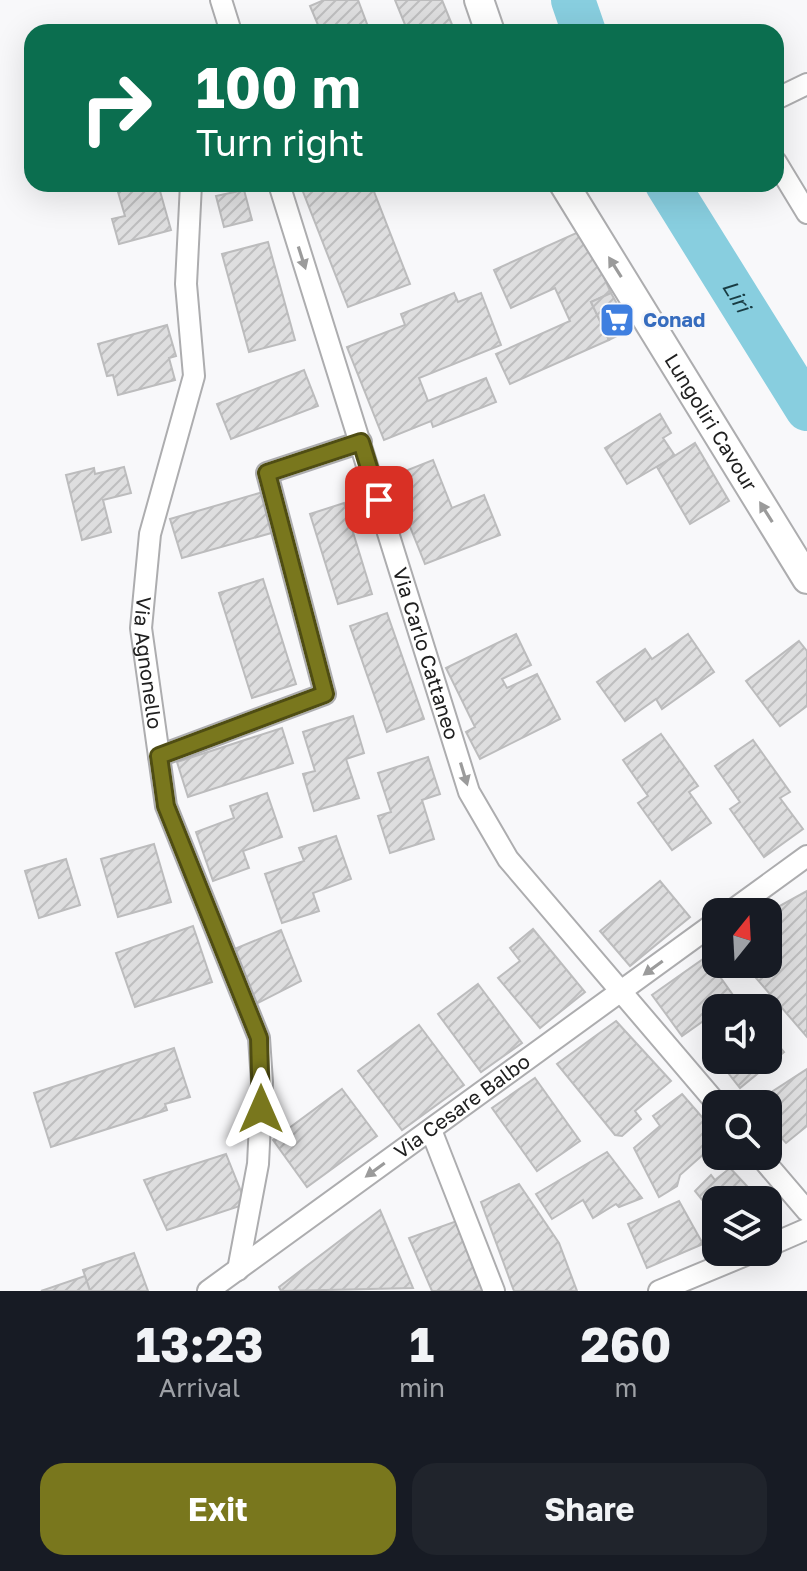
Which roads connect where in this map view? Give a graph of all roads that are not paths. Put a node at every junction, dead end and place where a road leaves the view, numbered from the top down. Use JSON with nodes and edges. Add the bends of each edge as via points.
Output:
{"nodes":[{"id":1,"x":221,"y":0,"type":"edge"},
{"id":2,"x":479,"y":0,"type":"edge"},
{"id":3,"x":228,"y":24,"type":"edge"},
{"id":4,"x":487,"y":24,"type":"edge"},
{"id":5,"x":807,"y":84,"type":"edge"},
{"id":6,"x":784,"y":95,"type":"edge"},
{"id":7,"x":784,"y":175,"type":"edge"},
{"id":8,"x":191,"y":192,"type":"edge"},
{"id":9,"x":282,"y":192,"type":"edge"},
{"id":10,"x":569,"y":192,"type":"edge"},
{"id":11,"x":807,"y":213,"type":"edge"},
{"id":12,"x":361,"y":442,"type":"junction"},
{"id":13,"x":807,"y":579,"type":"edge"},
{"id":14,"x":159,"y":756,"type":"junction"},
{"id":15,"x":807,"y":856,"type":"edge"},
{"id":16,"x":749,"y":898,"type":"edge"},
{"id":17,"x":702,"y":932,"type":"edge"},
{"id":18,"x":622,"y":991,"type":"junction"},
{"id":19,"x":705,"y":1090,"type":"edge"},
{"id":20,"x":431,"y":1130,"type":"junction"},
{"id":21,"x":772,"y":1170,"type":"edge"},
{"id":22,"x":807,"y":1211,"type":"edge"},
{"id":23,"x":807,"y":1229,"type":"edge"},
{"id":24,"x":782,"y":1240,"type":"edge"},
{"id":25,"x":719,"y":1266,"type":"edge"},
{"id":26,"x":238,"y":1270,"type":"junction"},
{"id":27,"x":208,"y":1291,"type":"edge"},
{"id":28,"x":494,"y":1291,"type":"edge"},
{"id":29,"x":659,"y":1291,"type":"edge"}],
"edges":[{"from":1,"to":3,"type":"street"},
{"from":2,"to":4,"type":"street"},
{"from":5,"to":6,"type":"street"},
{"from":7,"to":11,"type":"street"},
{"from":8,"to":14,"type":"street","name":"Via Agnonello","via":[[186,284],[194,376],[150,534],[141,628]]},
{"from":9,"to":12,"type":"street","name":"Via Carlo Cattaneo","one_way":true},
{"from":13,"to":10,"type":"street","name":"Lungoliri Cavour","one_way":true},
{"from":12,"to":14,"type":"street","via":[[267,473],[325,694]]},
{"from":12,"to":18,"type":"street","name":"Via Carlo Cattaneo","one_way":true,"via":[[469,792],[508,859]]},
{"from":14,"to":26,"type":"street","name":"Via Agnonello","via":[[166,806],[259,1038],[258,1164]]},
{"from":15,"to":16,"type":"street"},
{"from":17,"to":18,"type":"street","name":"Via Cesare Balbo","one_way":true},
{"from":18,"to":19,"type":"street","name":"Via Carlo Cattaneo"},
{"from":18,"to":20,"type":"street","name":"Via Cesare Balbo"},
{"from":20,"to":26,"type":"street","name":"Via Cesare Balbo","one_way":true},
{"from":20,"to":28,"type":"street"},
{"from":21,"to":22,"type":"street"},
{"from":23,"to":24,"type":"street"},
{"from":25,"to":29,"type":"street"},
{"from":26,"to":27,"type":"street","name":"Via Cesare Balbo"}]}
